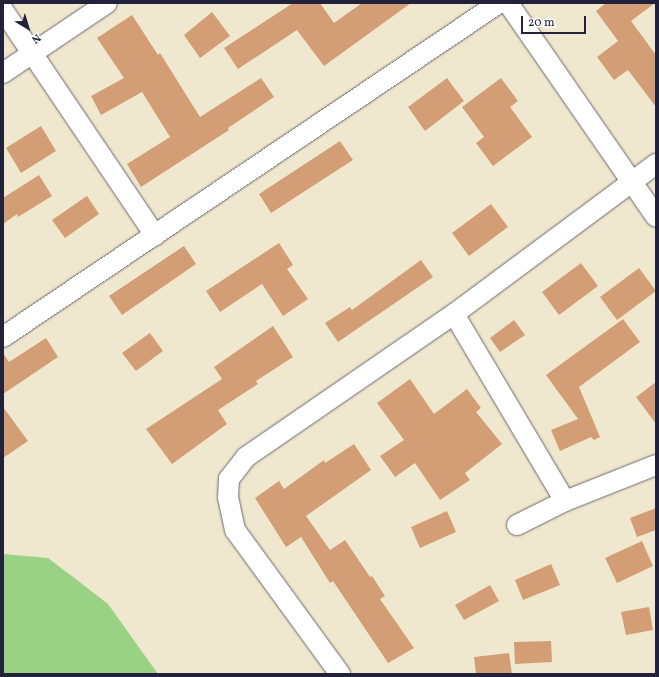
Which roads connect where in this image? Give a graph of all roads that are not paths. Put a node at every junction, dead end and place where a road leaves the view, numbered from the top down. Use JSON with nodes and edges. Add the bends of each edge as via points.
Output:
{"nodes":[{"id":1,"x":107,"y":3,"type":"edge"},
{"id":2,"x":499,"y":3,"type":"edge"},
{"id":3,"x":508,"y":3,"type":"edge"},
{"id":4,"x":3,"y":10,"type":"edge"},
{"id":5,"x":34,"y":53,"type":"junction"},
{"id":6,"x":3,"y":73,"type":"edge"},
{"id":7,"x":656,"y":164,"type":"edge"},
{"id":8,"x":633,"y":183,"type":"junction"},
{"id":9,"x":656,"y":218,"type":"edge"},
{"id":10,"x":155,"y":235,"type":"junction"},
{"id":11,"x":454,"y":314,"type":"junction"},
{"id":12,"x":3,"y":337,"type":"edge"},
{"id":13,"x":656,"y":465,"type":"edge"},
{"id":14,"x":566,"y":501,"type":"junction"},
{"id":15,"x":517,"y":526,"type":"dead end"},
{"id":16,"x":340,"y":674,"type":"edge"}],
"edges":[{"from":1,"to":5,"type":"street"},
{"from":2,"to":10,"type":"street"},
{"from":3,"to":8,"type":"street"},
{"from":4,"to":5,"type":"street"},
{"from":5,"to":6,"type":"street"},
{"from":5,"to":10,"type":"street"},
{"from":7,"to":8,"type":"street"},
{"from":8,"to":9,"type":"street"},
{"from":8,"to":11,"type":"street"},
{"from":10,"to":12,"type":"street"},
{"from":11,"to":14,"type":"street"},
{"from":11,"to":16,"type":"street","via":[[246,457],[229,479],[228,498],[235,530]]},
{"from":13,"to":14,"type":"street"},
{"from":14,"to":15,"type":"street"}]}
